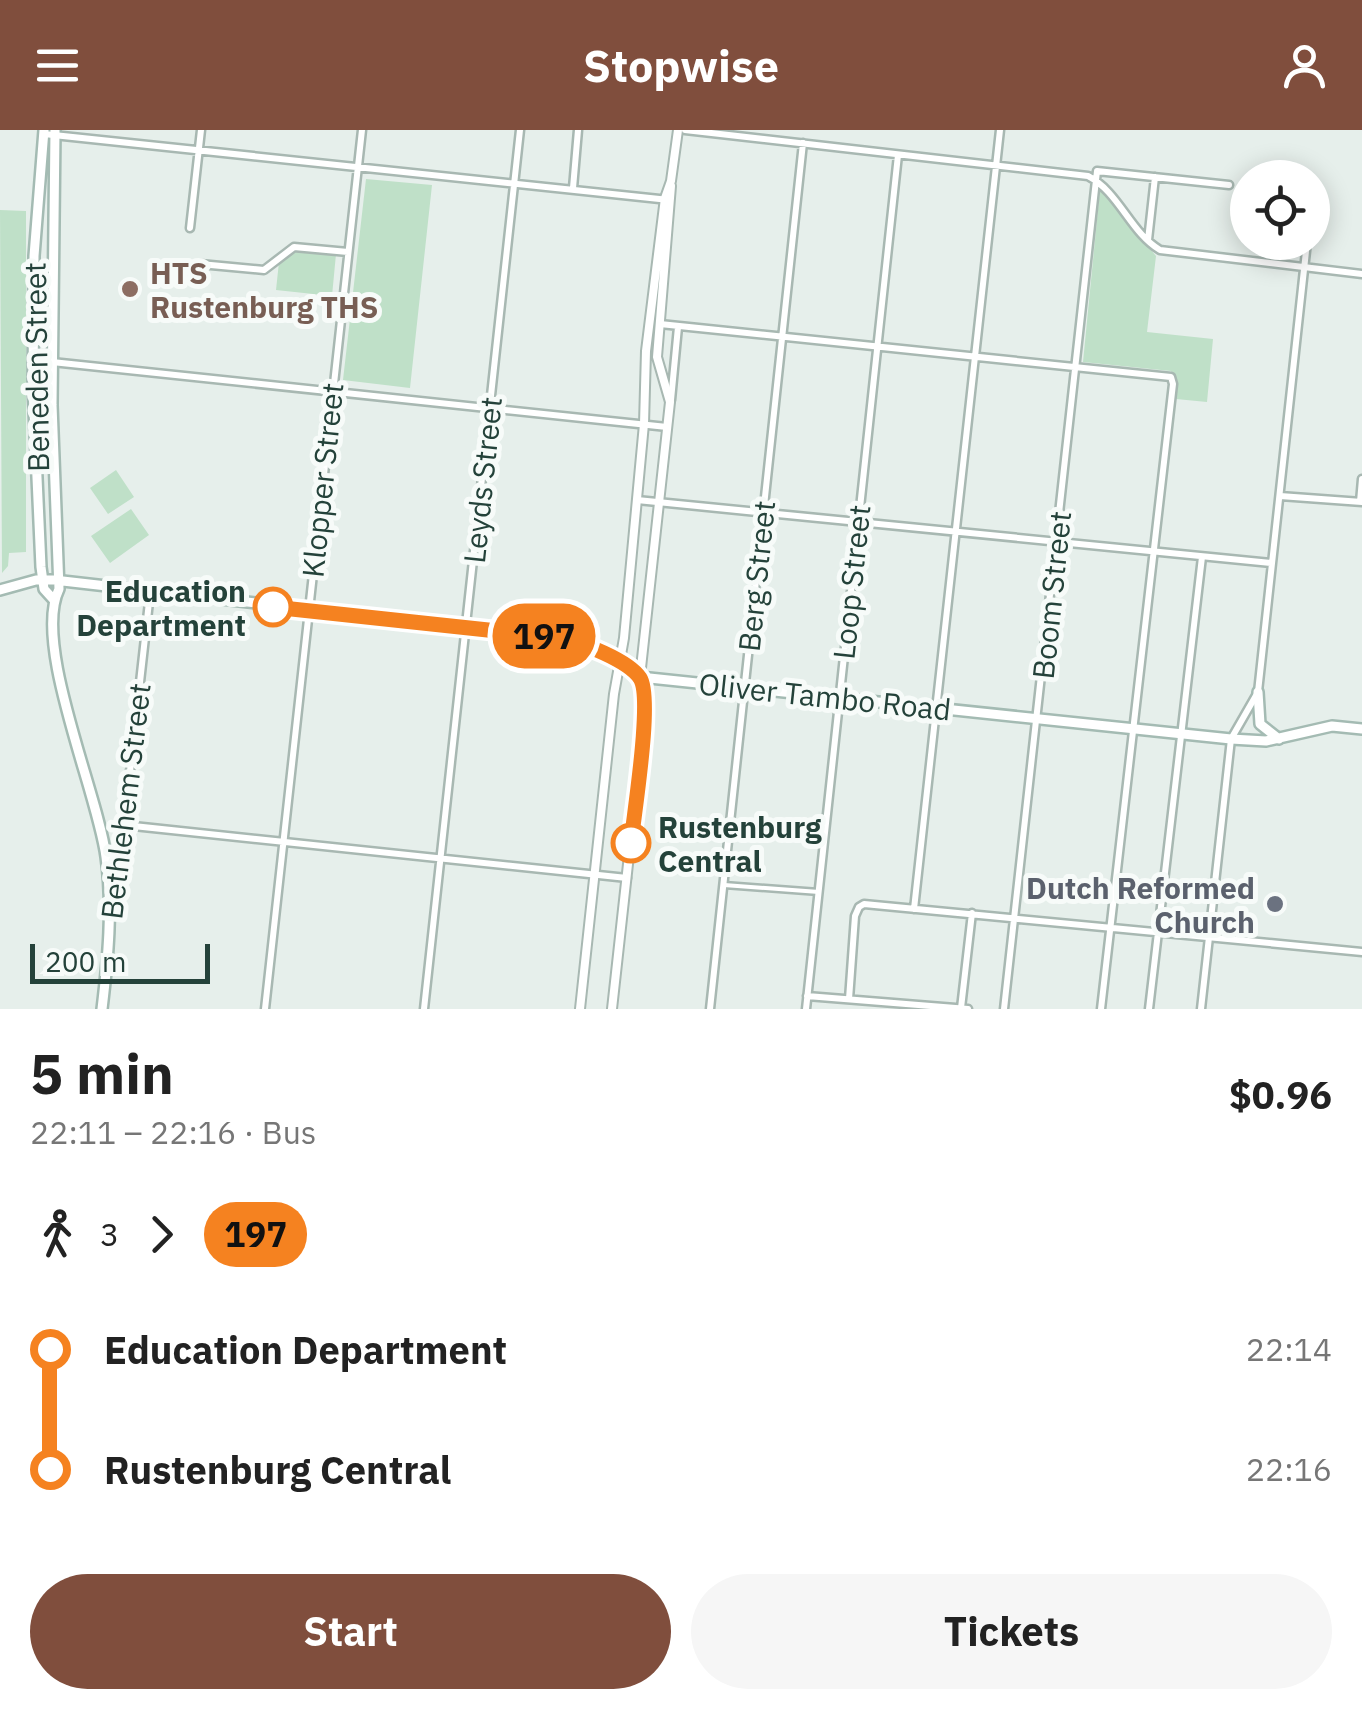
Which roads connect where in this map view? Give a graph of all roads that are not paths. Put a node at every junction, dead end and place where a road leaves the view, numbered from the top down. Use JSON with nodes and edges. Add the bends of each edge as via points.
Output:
{"nodes":[{"id":1,"x":200,"y":130,"type":"edge"},
{"id":2,"x":362,"y":130,"type":"edge"},
{"id":3,"x":520,"y":130,"type":"edge"},
{"id":4,"x":578,"y":130,"type":"edge"},
{"id":5,"x":685,"y":130,"type":"edge"},
{"id":6,"x":1000,"y":130,"type":"edge"},
{"id":7,"x":49,"y":132,"type":"edge"},
{"id":8,"x":803,"y":143,"type":"junction"},
{"id":9,"x":198,"y":149,"type":"junction"},
{"id":10,"x":898,"y":155,"type":"junction"},
{"id":11,"x":997,"y":165,"type":"junction"},
{"id":12,"x":358,"y":166,"type":"junction"},
{"id":13,"x":1154,"y":177,"type":"junction"},
{"id":14,"x":1096,"y":180,"type":"junction"},
{"id":15,"x":515,"y":182,"type":"junction"},
{"id":16,"x":1229,"y":185,"type":"dead end"},
{"id":17,"x":573,"y":188,"type":"junction"},
{"id":18,"x":668,"y":201,"type":"junction"},
{"id":19,"x":190,"y":228,"type":"dead end"},
{"id":20,"x":1148,"y":240,"type":"junction"},
{"id":21,"x":348,"y":252,"type":"junction"},
{"id":22,"x":1305,"y":260,"type":"edge"},
{"id":23,"x":200,"y":264,"type":"dead end"},
{"id":24,"x":1304,"y":268,"type":"junction"},
{"id":25,"x":1362,"y":274,"type":"edge"},
{"id":26,"x":660,"y":324,"type":"junction"},
{"id":27,"x":678,"y":326,"type":"junction"},
{"id":28,"x":783,"y":337,"type":"junction"},
{"id":29,"x":878,"y":346,"type":"junction"},
{"id":30,"x":976,"y":355,"type":"junction"},
{"id":31,"x":34,"y":360,"type":"junction"},
{"id":32,"x":52,"y":361,"type":"junction"},
{"id":33,"x":1076,"y":365,"type":"junction"},
{"id":34,"x":331,"y":390,"type":"junction"},
{"id":35,"x":670,"y":402,"type":"junction"},
{"id":36,"x":489,"y":408,"type":"junction"},
{"id":37,"x":644,"y":424,"type":"junction"},
{"id":38,"x":667,"y":426,"type":"junction"},
{"id":39,"x":1362,"y":479,"type":"edge"},
{"id":40,"x":1280,"y":496,"type":"junction"},
{"id":41,"x":637,"y":500,"type":"junction"},
{"id":42,"x":658,"y":502,"type":"junction"},
{"id":43,"x":1361,"y":502,"type":"edge"},
{"id":44,"x":762,"y":513,"type":"junction"},
{"id":45,"x":858,"y":522,"type":"junction"},
{"id":46,"x":957,"y":532,"type":"junction"},
{"id":47,"x":1056,"y":544,"type":"junction"},
{"id":48,"x":1153,"y":553,"type":"junction"},
{"id":49,"x":1202,"y":557,"type":"junction"},
{"id":50,"x":1271,"y":564,"type":"junction"},
{"id":51,"x":42,"y":580,"type":"junction"},
{"id":52,"x":58,"y":581,"type":"junction"},
{"id":53,"x":0,"y":590,"type":"edge"},
{"id":54,"x":150,"y":593,"type":"junction"},
{"id":55,"x":54,"y":600,"type":"junction"},
{"id":56,"x":308,"y":611,"type":"junction"},
{"id":57,"x":466,"y":628,"type":"junction"},
{"id":58,"x":621,"y":662,"type":"junction"},
{"id":59,"x":640,"y":678,"type":"junction"},
{"id":60,"x":745,"y":688,"type":"junction"},
{"id":61,"x":1258,"y":692,"type":"junction"},
{"id":62,"x":838,"y":697,"type":"junction"},
{"id":63,"x":936,"y":708,"type":"junction"},
{"id":64,"x":1038,"y":717,"type":"junction"},
{"id":65,"x":1133,"y":727,"type":"junction"},
{"id":66,"x":1362,"y":729,"type":"edge"},
{"id":67,"x":1181,"y":732,"type":"junction"},
{"id":68,"x":1231,"y":739,"type":"junction"},
{"id":69,"x":1279,"y":739,"type":"junction"},
{"id":70,"x":124,"y":825,"type":"junction"},
{"id":71,"x":282,"y":843,"type":"junction"},
{"id":72,"x":440,"y":859,"type":"junction"},
{"id":73,"x":594,"y":874,"type":"junction"},
{"id":74,"x":627,"y":878,"type":"junction"},
{"id":75,"x":724,"y":885,"type":"junction"},
{"id":76,"x":820,"y":892,"type":"junction"},
{"id":77,"x":914,"y":909,"type":"junction"},
{"id":78,"x":110,"y":912,"type":"junction"},
{"id":79,"x":972,"y":913,"type":"junction"},
{"id":80,"x":1014,"y":916,"type":"junction"},
{"id":81,"x":1110,"y":926,"type":"junction"},
{"id":82,"x":1158,"y":932,"type":"junction"},
{"id":83,"x":1208,"y":937,"type":"junction"},
{"id":84,"x":1362,"y":952,"type":"edge"},
{"id":85,"x":807,"y":996,"type":"junction"},
{"id":86,"x":848,"y":1000,"type":"junction"},
{"id":87,"x":904,"y":1006,"type":"edge"},
{"id":88,"x":102,"y":1009,"type":"edge"},
{"id":89,"x":265,"y":1009,"type":"edge"},
{"id":90,"x":424,"y":1009,"type":"edge"},
{"id":91,"x":580,"y":1009,"type":"edge"},
{"id":92,"x":612,"y":1009,"type":"edge"},
{"id":93,"x":710,"y":1009,"type":"edge"},
{"id":94,"x":806,"y":1009,"type":"edge"},
{"id":95,"x":965,"y":1009,"type":"edge"},
{"id":96,"x":1004,"y":1009,"type":"edge"},
{"id":97,"x":1100,"y":1009,"type":"edge"},
{"id":98,"x":1150,"y":1009,"type":"edge"},
{"id":99,"x":1200,"y":1009,"type":"edge"}],
"edges":[{"from":1,"to":9,"type":"street"},
{"from":2,"to":12,"type":"street","name":"Klopper Street"},
{"from":3,"to":15,"type":"street","name":"Leyds Street"},
{"from":4,"to":17,"type":"street"},
{"from":5,"to":8,"type":"street"},
{"from":5,"to":18,"type":"street"},
{"from":6,"to":11,"type":"street"},
{"from":7,"to":9,"type":"street"},
{"from":7,"to":31,"type":"main road","name":"Beneden Street","via":[[34,256]]},
{"from":7,"to":32,"type":"main road","name":"Beneden Street"},
{"from":8,"to":10,"type":"street"},
{"from":8,"to":28,"type":"street","name":"Berg Street"},
{"from":9,"to":12,"type":"street"},
{"from":9,"to":19,"type":"street"},
{"from":10,"to":11,"type":"street"},
{"from":10,"to":29,"type":"street","name":"Loop Street"},
{"from":11,"to":14,"type":"street"},
{"from":11,"to":30,"type":"street"},
{"from":12,"to":15,"type":"street"},
{"from":12,"to":21,"type":"street","name":"Klopper Street"},
{"from":13,"to":14,"type":"street","via":[[1098,170]]},
{"from":13,"to":16,"type":"street"},
{"from":13,"to":20,"type":"street"},
{"from":14,"to":20,"type":"street"},
{"from":14,"to":33,"type":"street","name":"Boom Street"},
{"from":15,"to":17,"type":"street"},
{"from":15,"to":36,"type":"street","name":"Leyds Street"},
{"from":17,"to":18,"type":"street"},
{"from":18,"to":26,"type":"street"},
{"from":18,"to":37,"type":"street","via":[[646,351]]},
{"from":20,"to":24,"type":"street","via":[[1166,252]]},
{"from":21,"to":23,"type":"street","via":[[294,247],[264,270]]},
{"from":21,"to":34,"type":"street","name":"Klopper Street"},
{"from":22,"to":24,"type":"street"},
{"from":24,"to":25,"type":"street"},
{"from":24,"to":40,"type":"street"},
{"from":26,"to":27,"type":"street"},
{"from":26,"to":35,"type":"street","via":[[657,357]]},
{"from":27,"to":28,"type":"street"},
{"from":27,"to":35,"type":"street"},
{"from":28,"to":29,"type":"street"},
{"from":28,"to":44,"type":"street","name":"Berg Street"},
{"from":29,"to":30,"type":"street"},
{"from":29,"to":45,"type":"street","name":"Loop Street"},
{"from":30,"to":33,"type":"street"},
{"from":30,"to":46,"type":"street"},
{"from":31,"to":32,"type":"street"},
{"from":31,"to":51,"type":"main road","name":"Beneden Street"},
{"from":32,"to":34,"type":"street"},
{"from":32,"to":52,"type":"main road","name":"Beneden Street"},
{"from":33,"to":47,"type":"street","name":"Boom Street"},
{"from":33,"to":48,"type":"street","via":[[1171,377]]},
{"from":34,"to":36,"type":"street"},
{"from":34,"to":56,"type":"street","name":"Klopper Street"},
{"from":35,"to":38,"type":"street"},
{"from":36,"to":37,"type":"street"},
{"from":36,"to":57,"type":"street","name":"Leyds Street"},
{"from":37,"to":38,"type":"street"},
{"from":37,"to":41,"type":"street"},
{"from":38,"to":42,"type":"street"},
{"from":39,"to":43,"type":"street"},
{"from":40,"to":43,"type":"street"},
{"from":40,"to":50,"type":"street"},
{"from":41,"to":42,"type":"street"},
{"from":41,"to":58,"type":"street"},
{"from":42,"to":44,"type":"street"},
{"from":42,"to":59,"type":"street"},
{"from":44,"to":45,"type":"street"},
{"from":44,"to":60,"type":"street","name":"Berg Street"},
{"from":45,"to":46,"type":"street"},
{"from":45,"to":62,"type":"street","name":"Loop Street"},
{"from":46,"to":47,"type":"street"},
{"from":46,"to":63,"type":"street"},
{"from":47,"to":48,"type":"street"},
{"from":47,"to":64,"type":"street","name":"Boom Street"},
{"from":48,"to":49,"type":"street"},
{"from":48,"to":65,"type":"street"},
{"from":49,"to":50,"type":"street"},
{"from":49,"to":67,"type":"street"},
{"from":50,"to":61,"type":"street"},
{"from":51,"to":52,"type":"main road"},
{"from":51,"to":53,"type":"main road"},
{"from":51,"to":55,"type":"main road","name":"Beneden Street"},
{"from":52,"to":54,"type":"main road"},
{"from":52,"to":55,"type":"main road","name":"Beneden Street"},
{"from":54,"to":56,"type":"main road"},
{"from":54,"to":70,"type":"street","name":"Bethlehem Street"},
{"from":55,"to":78,"type":"main road","name":"Beneden Street","via":[[58,667],[102,836]]},
{"from":56,"to":57,"type":"main road"},
{"from":56,"to":71,"type":"street","name":"Klopper Street"},
{"from":57,"to":58,"type":"main road","via":[[577,642]]},
{"from":57,"to":72,"type":"street","name":"Leyds Street"},
{"from":58,"to":59,"type":"main road"},
{"from":58,"to":73,"type":"street"},
{"from":59,"to":60,"type":"main road","name":"Oliver Tambo Road"},
{"from":59,"to":74,"type":"street","via":[[646,701]]},
{"from":60,"to":62,"type":"main road","name":"Oliver Tambo Road"},
{"from":60,"to":75,"type":"street","name":"Berg Street"},
{"from":61,"to":68,"type":"street"},
{"from":61,"to":69,"type":"main road","via":[[1260,724]]},
{"from":62,"to":63,"type":"main road","name":"Oliver Tambo Road"},
{"from":62,"to":76,"type":"street","name":"Loop Street"},
{"from":63,"to":64,"type":"main road","name":"Oliver Tambo Road"},
{"from":63,"to":77,"type":"street"},
{"from":64,"to":65,"type":"main road","name":"Oliver Tambo Road"},
{"from":64,"to":80,"type":"street","name":"Boom Street"},
{"from":65,"to":67,"type":"main road","name":"Oliver Tambo Road"},
{"from":65,"to":81,"type":"street"},
{"from":66,"to":69,"type":"main road","name":"Oliver Tambo Road","via":[[1332,726]]},
{"from":67,"to":68,"type":"main road","name":"Oliver Tambo Road"},
{"from":67,"to":82,"type":"street"},
{"from":68,"to":69,"type":"main road","name":"Oliver Tambo Road"},
{"from":68,"to":83,"type":"street"},
{"from":70,"to":71,"type":"street"},
{"from":70,"to":78,"type":"street","name":"Bethlehem Street"},
{"from":71,"to":72,"type":"street"},
{"from":71,"to":89,"type":"street","name":"Klopper Street"},
{"from":72,"to":73,"type":"street"},
{"from":72,"to":90,"type":"street","name":"Leyds Street"},
{"from":73,"to":74,"type":"street"},
{"from":73,"to":91,"type":"street"},
{"from":74,"to":92,"type":"street"},
{"from":75,"to":76,"type":"street"},
{"from":75,"to":93,"type":"street","name":"Berg Street"},
{"from":76,"to":85,"type":"street","name":"Loop Street"},
{"from":77,"to":79,"type":"street"},
{"from":77,"to":86,"type":"street","via":[[859,907]]},
{"from":78,"to":88,"type":"main road","name":"Bethlehem Street"},
{"from":79,"to":80,"type":"street"},
{"from":79,"to":95,"type":"street"},
{"from":80,"to":81,"type":"street"},
{"from":80,"to":96,"type":"street","name":"Boom Street"},
{"from":81,"to":82,"type":"street"},
{"from":81,"to":97,"type":"street"},
{"from":82,"to":83,"type":"street"},
{"from":82,"to":98,"type":"street"},
{"from":83,"to":84,"type":"street"},
{"from":83,"to":99,"type":"street"},
{"from":85,"to":86,"type":"street"},
{"from":85,"to":94,"type":"street","name":"Loop Street"},
{"from":86,"to":87,"type":"street"},
{"from":87,"to":95,"type":"street"}]}
